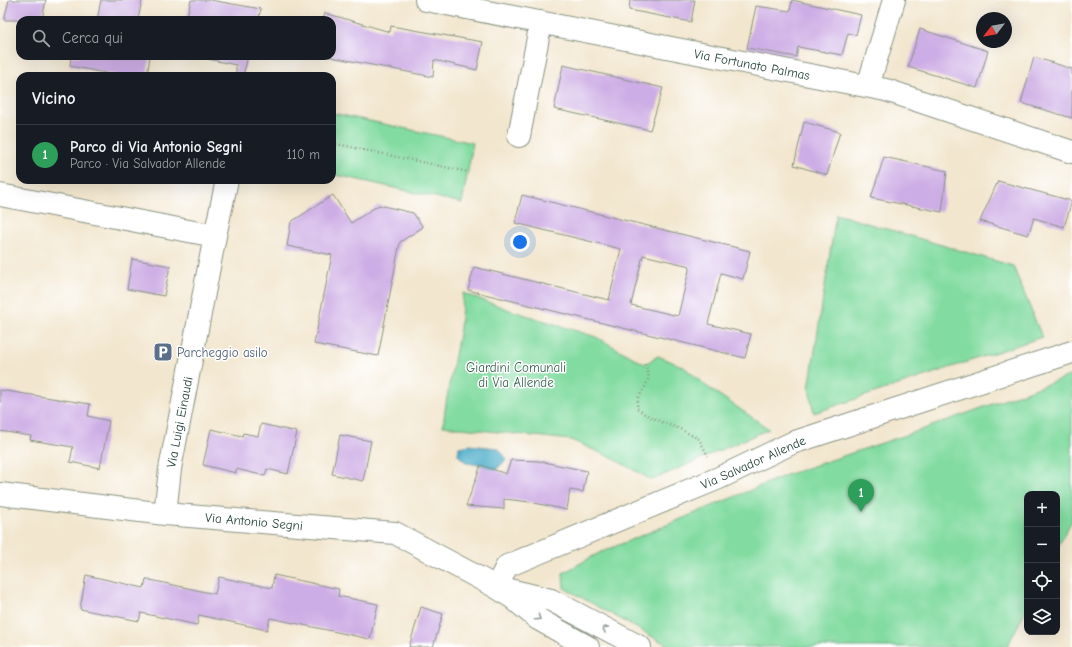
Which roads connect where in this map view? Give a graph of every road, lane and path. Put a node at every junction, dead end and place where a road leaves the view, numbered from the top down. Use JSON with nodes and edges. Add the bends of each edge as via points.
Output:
{"nodes":[{"id":1,"x":426,"y":0,"type":"edge"},
{"id":2,"x":894,"y":0,"type":"edge"},
{"id":3,"x":541,"y":22,"type":"junction"},
{"id":4,"x":868,"y":86,"type":"junction"},
{"id":5,"x":519,"y":136,"type":"dead end"},
{"id":6,"x":336,"y":143,"type":"edge"},
{"id":7,"x":1072,"y":152,"type":"edge"},
{"id":8,"x":468,"y":172,"type":"dead end"},
{"id":9,"x":226,"y":184,"type":"edge"},
{"id":10,"x":0,"y":195,"type":"edge"},
{"id":11,"x":215,"y":236,"type":"junction"},
{"id":12,"x":1072,"y":352,"type":"edge"},
{"id":13,"x":645,"y":364,"type":"dead end"},
{"id":14,"x":719,"y":478,"type":"junction"},
{"id":15,"x":0,"y":494,"type":"edge"},
{"id":16,"x":165,"y":514,"type":"junction"},
{"id":17,"x":496,"y":587,"type":"junction"},
{"id":18,"x":588,"y":647,"type":"edge"},
{"id":19,"x":640,"y":647,"type":"edge"}],
"edges":[{"from":1,"to":3,"type":"street","name":"Via Fortunato Palmas"},
{"from":2,"to":4,"type":"street"},
{"from":3,"to":4,"type":"street","name":"Via Fortunato Palmas"},
{"from":3,"to":5,"type":"street"},
{"from":4,"to":7,"type":"street","name":"Via Fortunato Palmas"},
{"from":6,"to":8,"type":"path"},
{"from":9,"to":11,"type":"street","name":"Via Luigi Einaudi"},
{"from":10,"to":11,"type":"street"},
{"from":11,"to":16,"type":"street","name":"Via Luigi Einaudi","via":[[170,469]]},
{"from":12,"to":14,"type":"street","name":"Via Salvador Allende","via":[[792,443]]},
{"from":13,"to":14,"type":"path","via":[[649,377],[638,398],[637,408],[698,439]]},
{"from":14,"to":17,"type":"street","name":"Via Salvador Allende","via":[[508,566]]},
{"from":15,"to":16,"type":"street","name":"Via Antonio Segni"},
{"from":16,"to":17,"type":"street","name":"Via Antonio Segni","via":[[395,533]]},
{"from":17,"to":18,"type":"street","name":"Via Antonio Segni","one_way":true,"via":[[538,619]]},
{"from":19,"to":17,"type":"street","name":"Via Antonio Segni","one_way":true,"via":[[551,600]]}]}
